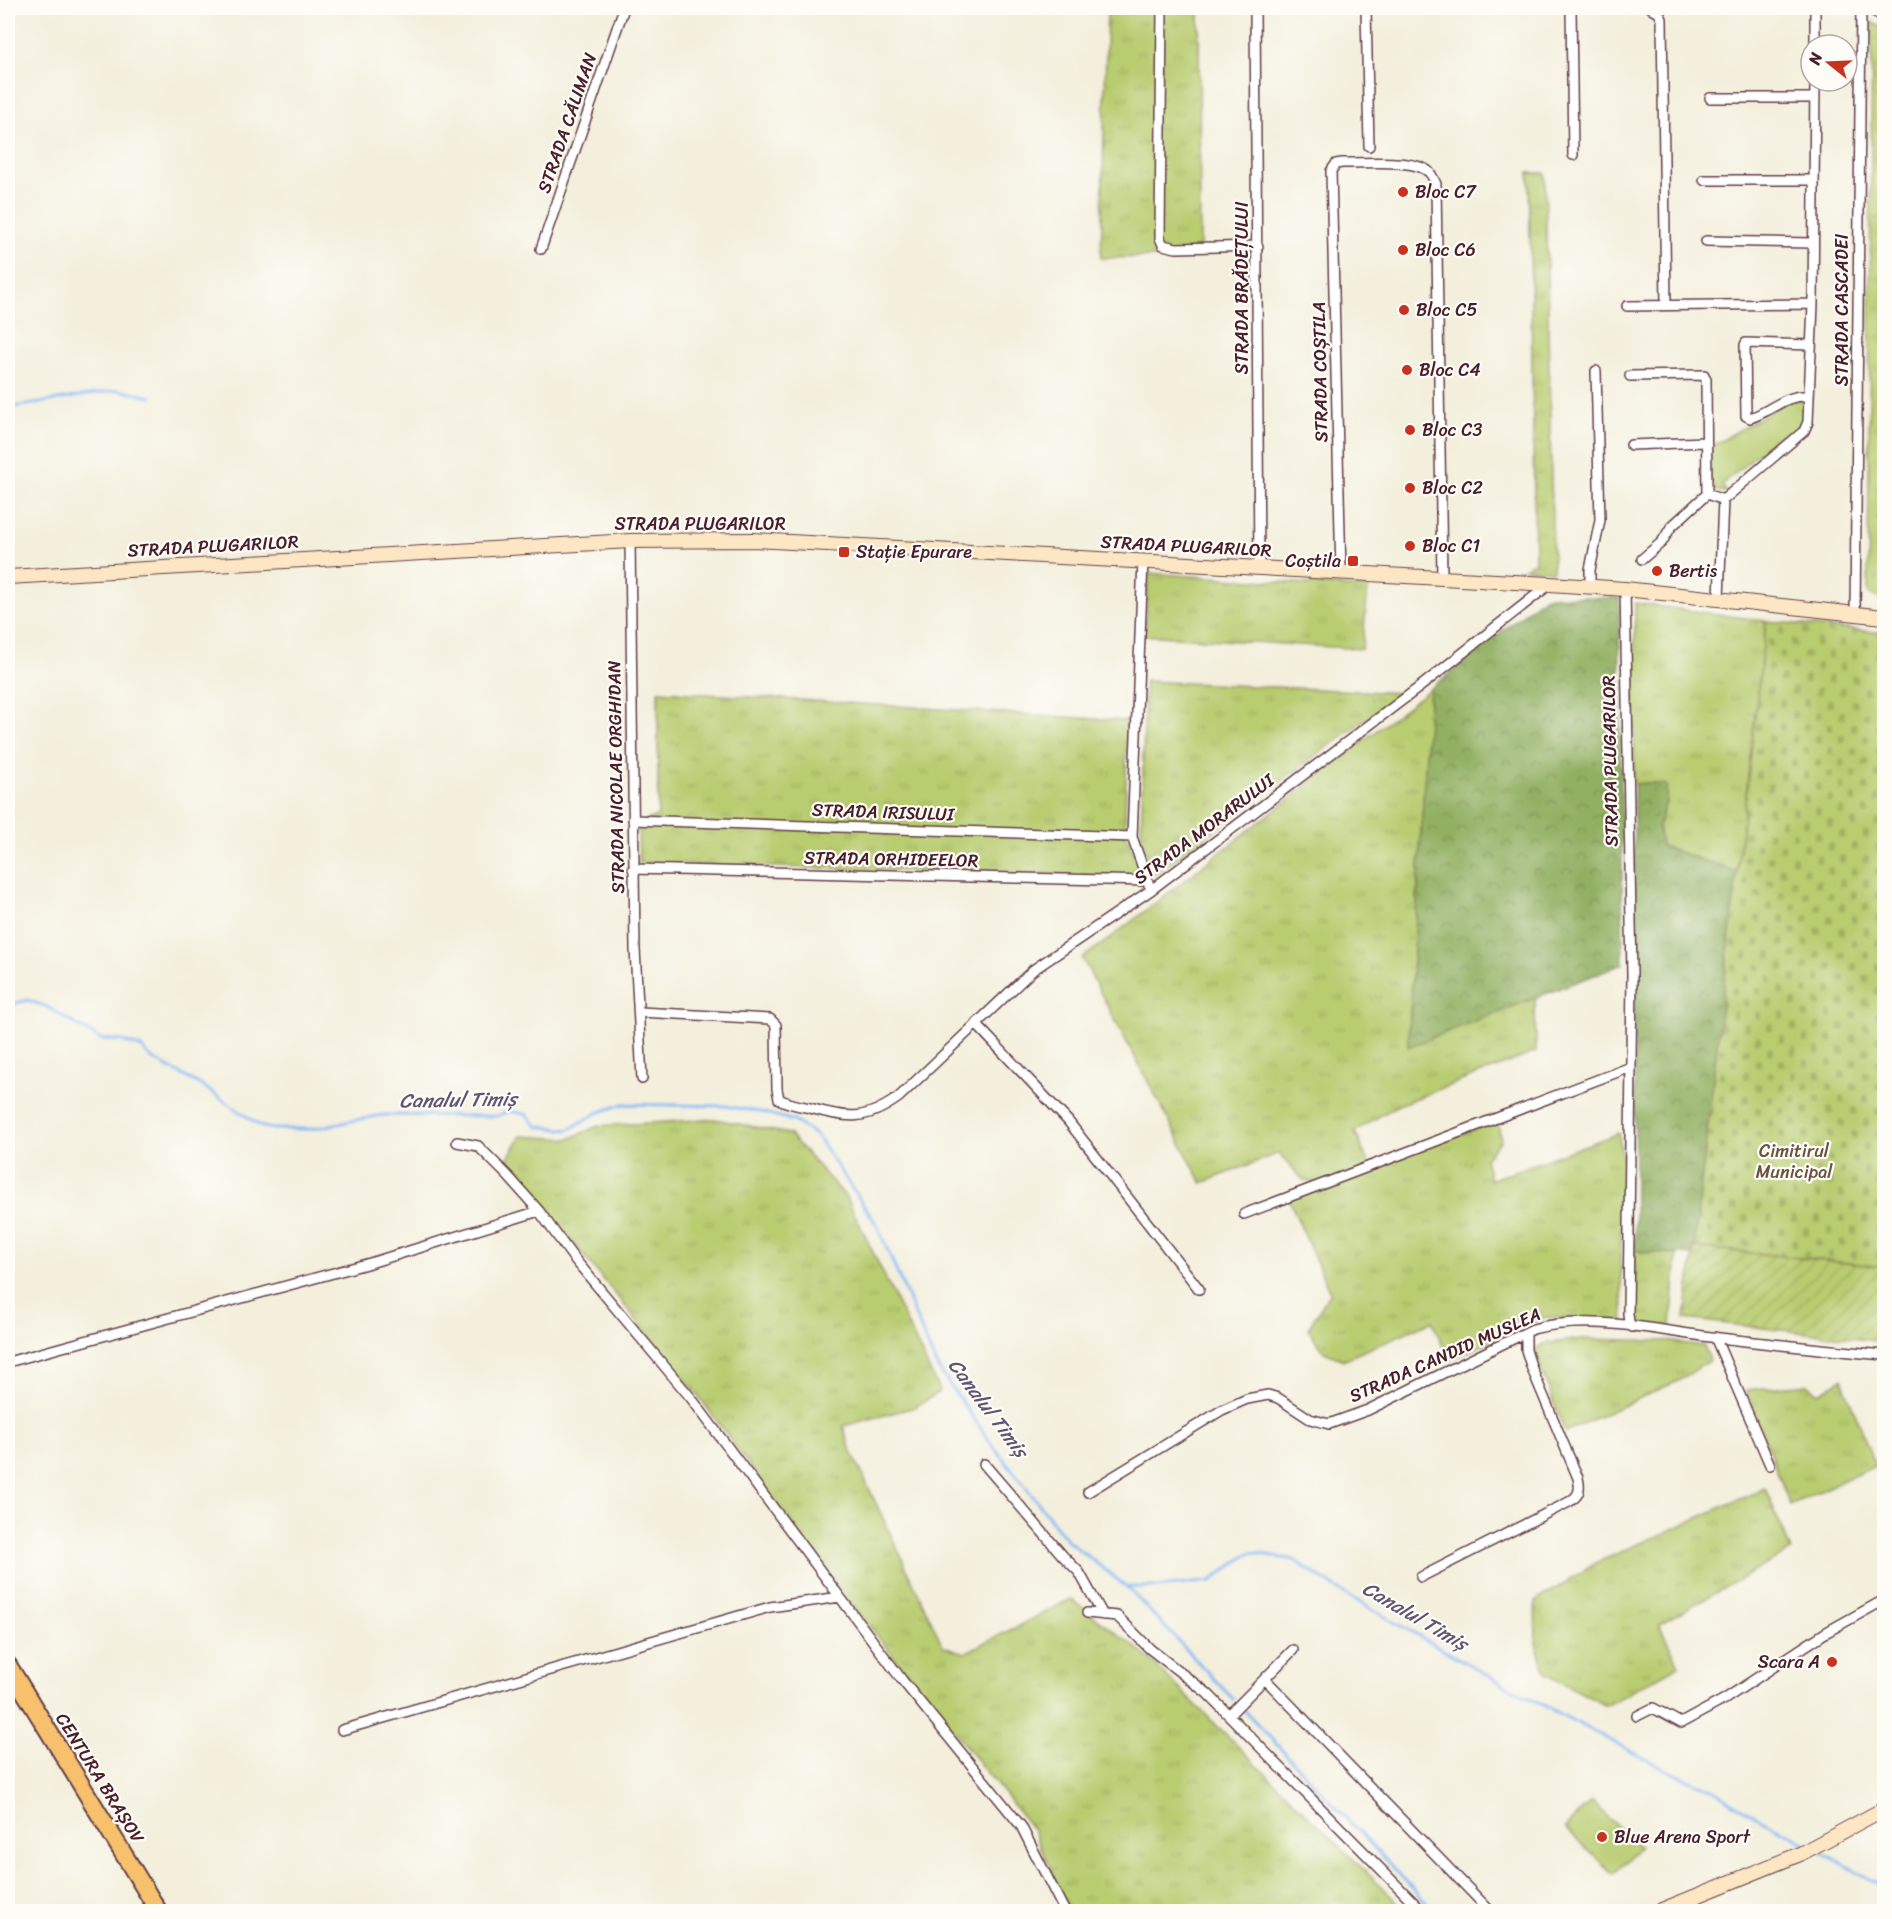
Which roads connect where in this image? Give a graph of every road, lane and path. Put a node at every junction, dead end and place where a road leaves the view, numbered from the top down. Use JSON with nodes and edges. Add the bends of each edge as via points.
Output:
{"nodes":[{"id":1,"x":624,"y":8,"type":"edge"},
{"id":2,"x":1162,"y":8,"type":"edge"},
{"id":3,"x":1255,"y":8,"type":"edge"},
{"id":4,"x":1366,"y":8,"type":"edge"},
{"id":5,"x":1571,"y":8,"type":"edge"},
{"id":6,"x":1651,"y":8,"type":"edge"},
{"id":7,"x":1815,"y":8,"type":"edge"},
{"id":8,"x":1861,"y":8,"type":"edge"},
{"id":9,"x":1872,"y":8,"type":"edge"},
{"id":10,"x":1884,"y":14,"type":"edge"},
{"id":11,"x":1815,"y":33,"type":"edge"},
{"id":12,"x":1815,"y":93,"type":"edge"},
{"id":13,"x":1710,"y":98,"type":"dead end"},
{"id":14,"x":1815,"y":98,"type":"junction"},
{"id":15,"x":1369,"y":146,"type":"dead end"},
{"id":16,"x":1573,"y":155,"type":"dead end"},
{"id":17,"x":1704,"y":180,"type":"dead end"},
{"id":18,"x":1814,"y":180,"type":"junction"},
{"id":19,"x":1706,"y":241,"type":"dead end"},
{"id":20,"x":1813,"y":243,"type":"junction"},
{"id":21,"x":1258,"y":246,"type":"junction"},
{"id":22,"x":541,"y":249,"type":"dead end"},
{"id":23,"x":1813,"y":304,"type":"junction"},
{"id":24,"x":1665,"y":305,"type":"junction"},
{"id":25,"x":1627,"y":306,"type":"dead end"},
{"id":26,"x":1811,"y":345,"type":"junction"},
{"id":27,"x":1596,"y":371,"type":"dead end"},
{"id":28,"x":1630,"y":376,"type":"dead end"},
{"id":29,"x":1809,"y":396,"type":"junction"},
{"id":30,"x":1705,"y":442,"type":"junction"},
{"id":31,"x":1631,"y":445,"type":"dead end"},
{"id":32,"x":1707,"y":494,"type":"junction"},
{"id":33,"x":1723,"y":500,"type":"junction"},
{"id":34,"x":630,"y":541,"type":"junction"},
{"id":35,"x":1642,"y":559,"type":"dead end"},
{"id":36,"x":1143,"y":561,"type":"junction"},
{"id":37,"x":1259,"y":568,"type":"junction"},
{"id":38,"x":1341,"y":573,"type":"junction"},
{"id":39,"x":8,"y":577,"type":"edge"},
{"id":40,"x":1442,"y":577,"type":"junction"},
{"id":41,"x":1550,"y":584,"type":"junction"},
{"id":42,"x":1590,"y":587,"type":"junction"},
{"id":43,"x":1625,"y":589,"type":"junction"},
{"id":44,"x":1719,"y":598,"type":"junction"},
{"id":45,"x":1856,"y":614,"type":"junction"},
{"id":46,"x":1884,"y":616,"type":"edge"},
{"id":47,"x":633,"y":820,"type":"junction"},
{"id":48,"x":1132,"y":837,"type":"junction"},
{"id":49,"x":633,"y":869,"type":"junction"},
{"id":50,"x":1149,"y":885,"type":"junction"},
{"id":51,"x":640,"y":1012,"type":"junction"},
{"id":52,"x":976,"y":1024,"type":"junction"},
{"id":53,"x":1631,"y":1066,"type":"junction"},
{"id":54,"x":642,"y":1079,"type":"dead end"},
{"id":55,"x":457,"y":1142,"type":"dead end"},
{"id":56,"x":539,"y":1211,"type":"junction"},
{"id":57,"x":1244,"y":1214,"type":"dead end"},
{"id":58,"x":1199,"y":1288,"type":"dead end"},
{"id":59,"x":1632,"y":1327,"type":"junction"},
{"id":60,"x":1526,"y":1333,"type":"junction"},
{"id":61,"x":1715,"y":1337,"type":"junction"},
{"id":62,"x":1884,"y":1355,"type":"edge"},
{"id":63,"x":8,"y":1362,"type":"edge"},
{"id":64,"x":984,"y":1464,"type":"dead end"},
{"id":65,"x":1770,"y":1465,"type":"dead end"},
{"id":66,"x":1088,"y":1492,"type":"dead end"},
{"id":67,"x":1421,"y":1577,"type":"dead end"},
{"id":68,"x":840,"y":1597,"type":"junction"},
{"id":69,"x":1884,"y":1600,"type":"edge"},
{"id":70,"x":1087,"y":1613,"type":"dead end"},
{"id":71,"x":1103,"y":1614,"type":"junction"},
{"id":72,"x":1293,"y":1650,"type":"dead end"},
{"id":73,"x":8,"y":1665,"type":"edge"},
{"id":74,"x":1265,"y":1679,"type":"junction"},
{"id":75,"x":8,"y":1686,"type":"edge"},
{"id":76,"x":1228,"y":1715,"type":"junction"},
{"id":77,"x":1637,"y":1716,"type":"dead end"},
{"id":78,"x":342,"y":1730,"type":"dead end"},
{"id":79,"x":1884,"y":1809,"type":"edge"},
{"id":80,"x":146,"y":1911,"type":"edge"},
{"id":81,"x":159,"y":1911,"type":"edge"},
{"id":82,"x":1065,"y":1911,"type":"edge"},
{"id":83,"x":1423,"y":1911,"type":"edge"},
{"id":84,"x":1491,"y":1911,"type":"edge"},
{"id":85,"x":1657,"y":1911,"type":"edge"}],
"edges":[{"from":1,"to":22,"type":"street","name":"STRADA CĂLIMAN"},
{"from":2,"to":21,"type":"street","via":[[1160,238],[1163,245],[1176,248]]},
{"from":3,"to":21,"type":"street","name":"STRADA BRĂDEȚULUI"},
{"from":4,"to":15,"type":"street"},
{"from":5,"to":16,"type":"street"},
{"from":6,"to":24,"type":"street","via":[[1662,19]]},
{"from":7,"to":11,"type":"street"},
{"from":8,"to":45,"type":"street","name":"STRADA CASCADEI"},
{"from":9,"to":10,"type":"street"},
{"from":12,"to":14,"type":"street"},
{"from":13,"to":14,"type":"street"},
{"from":14,"to":18,"type":"street"},
{"from":17,"to":18,"type":"street"},
{"from":18,"to":20,"type":"street"},
{"from":19,"to":20,"type":"street"},
{"from":20,"to":23,"type":"street"},
{"from":21,"to":37,"type":"street","name":"STRADA BRĂDEȚULUI"},
{"from":23,"to":24,"type":"street"},
{"from":23,"to":26,"type":"street"},
{"from":24,"to":25,"type":"street"},
{"from":26,"to":29,"type":"street"},
{"from":26,"to":29,"type":"street","via":[[1746,343],[1746,416],[1771,410],[1792,396]]},
{"from":27,"to":42,"type":"street","via":[[1600,520]]},
{"from":28,"to":30,"type":"street","via":[[1704,375]]},
{"from":29,"to":33,"type":"street","via":[[1804,430]]},
{"from":30,"to":31,"type":"street"},
{"from":30,"to":32,"type":"street"},
{"from":32,"to":33,"type":"street"},
{"from":32,"to":35,"type":"street"},
{"from":33,"to":44,"type":"street"},
{"from":34,"to":36,"type":"street","name":"STRADA PLUGARILOR","via":[[807,542]]},
{"from":34,"to":39,"type":"street","name":"STRADA PLUGARILOR"},
{"from":34,"to":47,"type":"street","name":"STRADA NICOLAE ORGHIDAN"},
{"from":36,"to":37,"type":"street","name":"STRADA PLUGARILOR"},
{"from":36,"to":48,"type":"street"},
{"from":37,"to":38,"type":"street","name":"STRADA PLUGARILOR"},
{"from":38,"to":40,"type":"street","name":"STRADA PLUGARILOR"},
{"from":38,"to":40,"type":"street","name":"STRADA COȘTILA","via":[[1331,171],[1342,163],[1414,165],[1430,173],[1436,184]]},
{"from":40,"to":41,"type":"street","name":"STRADA PLUGARILOR"},
{"from":41,"to":42,"type":"street","name":"STRADA PLUGARILOR"},
{"from":41,"to":50,"type":"street","name":"STRADA MORARULUI","via":[[1421,686]]},
{"from":42,"to":43,"type":"street","name":"STRADA PLUGARILOR"},
{"from":43,"to":44,"type":"street"},
{"from":43,"to":53,"type":"street","name":"STRADA PLUGARILOR"},
{"from":44,"to":45,"type":"street"},
{"from":45,"to":46,"type":"street"},
{"from":47,"to":48,"type":"street","name":"STRADA IRISULUI"},
{"from":47,"to":49,"type":"street","name":"STRADA NICOLAE ORGHIDAN"},
{"from":48,"to":50,"type":"street"},
{"from":49,"to":50,"type":"street","name":"STRADA ORHIDEELOR"},
{"from":49,"to":51,"type":"street","name":"STRADA NICOLAE ORGHIDAN"},
{"from":50,"to":52,"type":"street","name":"STRADA MORARULUI","via":[[1033,970]]},
{"from":51,"to":52,"type":"street","name":"STRADA MORARULUI","via":[[773,1021],[779,1099],[853,1117],[885,1108]]},
{"from":51,"to":54,"type":"street","name":"STRADA NICOLAE ORGHIDAN"},
{"from":52,"to":58,"type":"street","via":[[1068,1121]]},
{"from":53,"to":57,"type":"street"},
{"from":53,"to":59,"type":"street","name":"STRADA PLUGARILOR","via":[[1628,1314]]},
{"from":55,"to":56,"type":"street","via":[[478,1146]]},
{"from":56,"to":63,"type":"street","via":[[370,1263]]},
{"from":56,"to":68,"type":"street","via":[[691,1398]]},
{"from":59,"to":60,"type":"street","name":"STRADA CANDID MUSLEA","via":[[1552,1324]]},
{"from":59,"to":61,"type":"street","name":"STRADA CANDID MUSLEA"},
{"from":60,"to":66,"type":"street","name":"STRADA CANDID MUSLEA","via":[[1368,1410],[1329,1424],[1310,1419],[1278,1398],[1268,1395],[1246,1399]]},
{"from":60,"to":67,"type":"street","via":[[1529,1359],[1578,1478],[1577,1497]]},
{"from":61,"to":62,"type":"street","name":"STRADA CANDID MUSLEA"},
{"from":61,"to":65,"type":"street"},
{"from":64,"to":71,"type":"street","via":[[1079,1572]]},
{"from":68,"to":78,"type":"street","via":[[770,1606]]},
{"from":68,"to":82,"type":"street","via":[[1021,1826]]},
{"from":69,"to":77,"type":"street","via":[[1681,1723],[1653,1707]]},
{"from":70,"to":71,"type":"street"},
{"from":71,"to":76,"type":"street","via":[[1117,1616]]},
{"from":72,"to":74,"type":"street"},
{"from":73,"to":81,"type":"highway","name":"CENTURA BRAȘOV"},
{"from":74,"to":76,"type":"street"},
{"from":74,"to":84,"type":"street"},
{"from":75,"to":80,"type":"highway","name":"CENTURA BRAȘOV"},
{"from":76,"to":83,"type":"street"},
{"from":79,"to":85,"type":"street","via":[[1800,1854]]}]}
